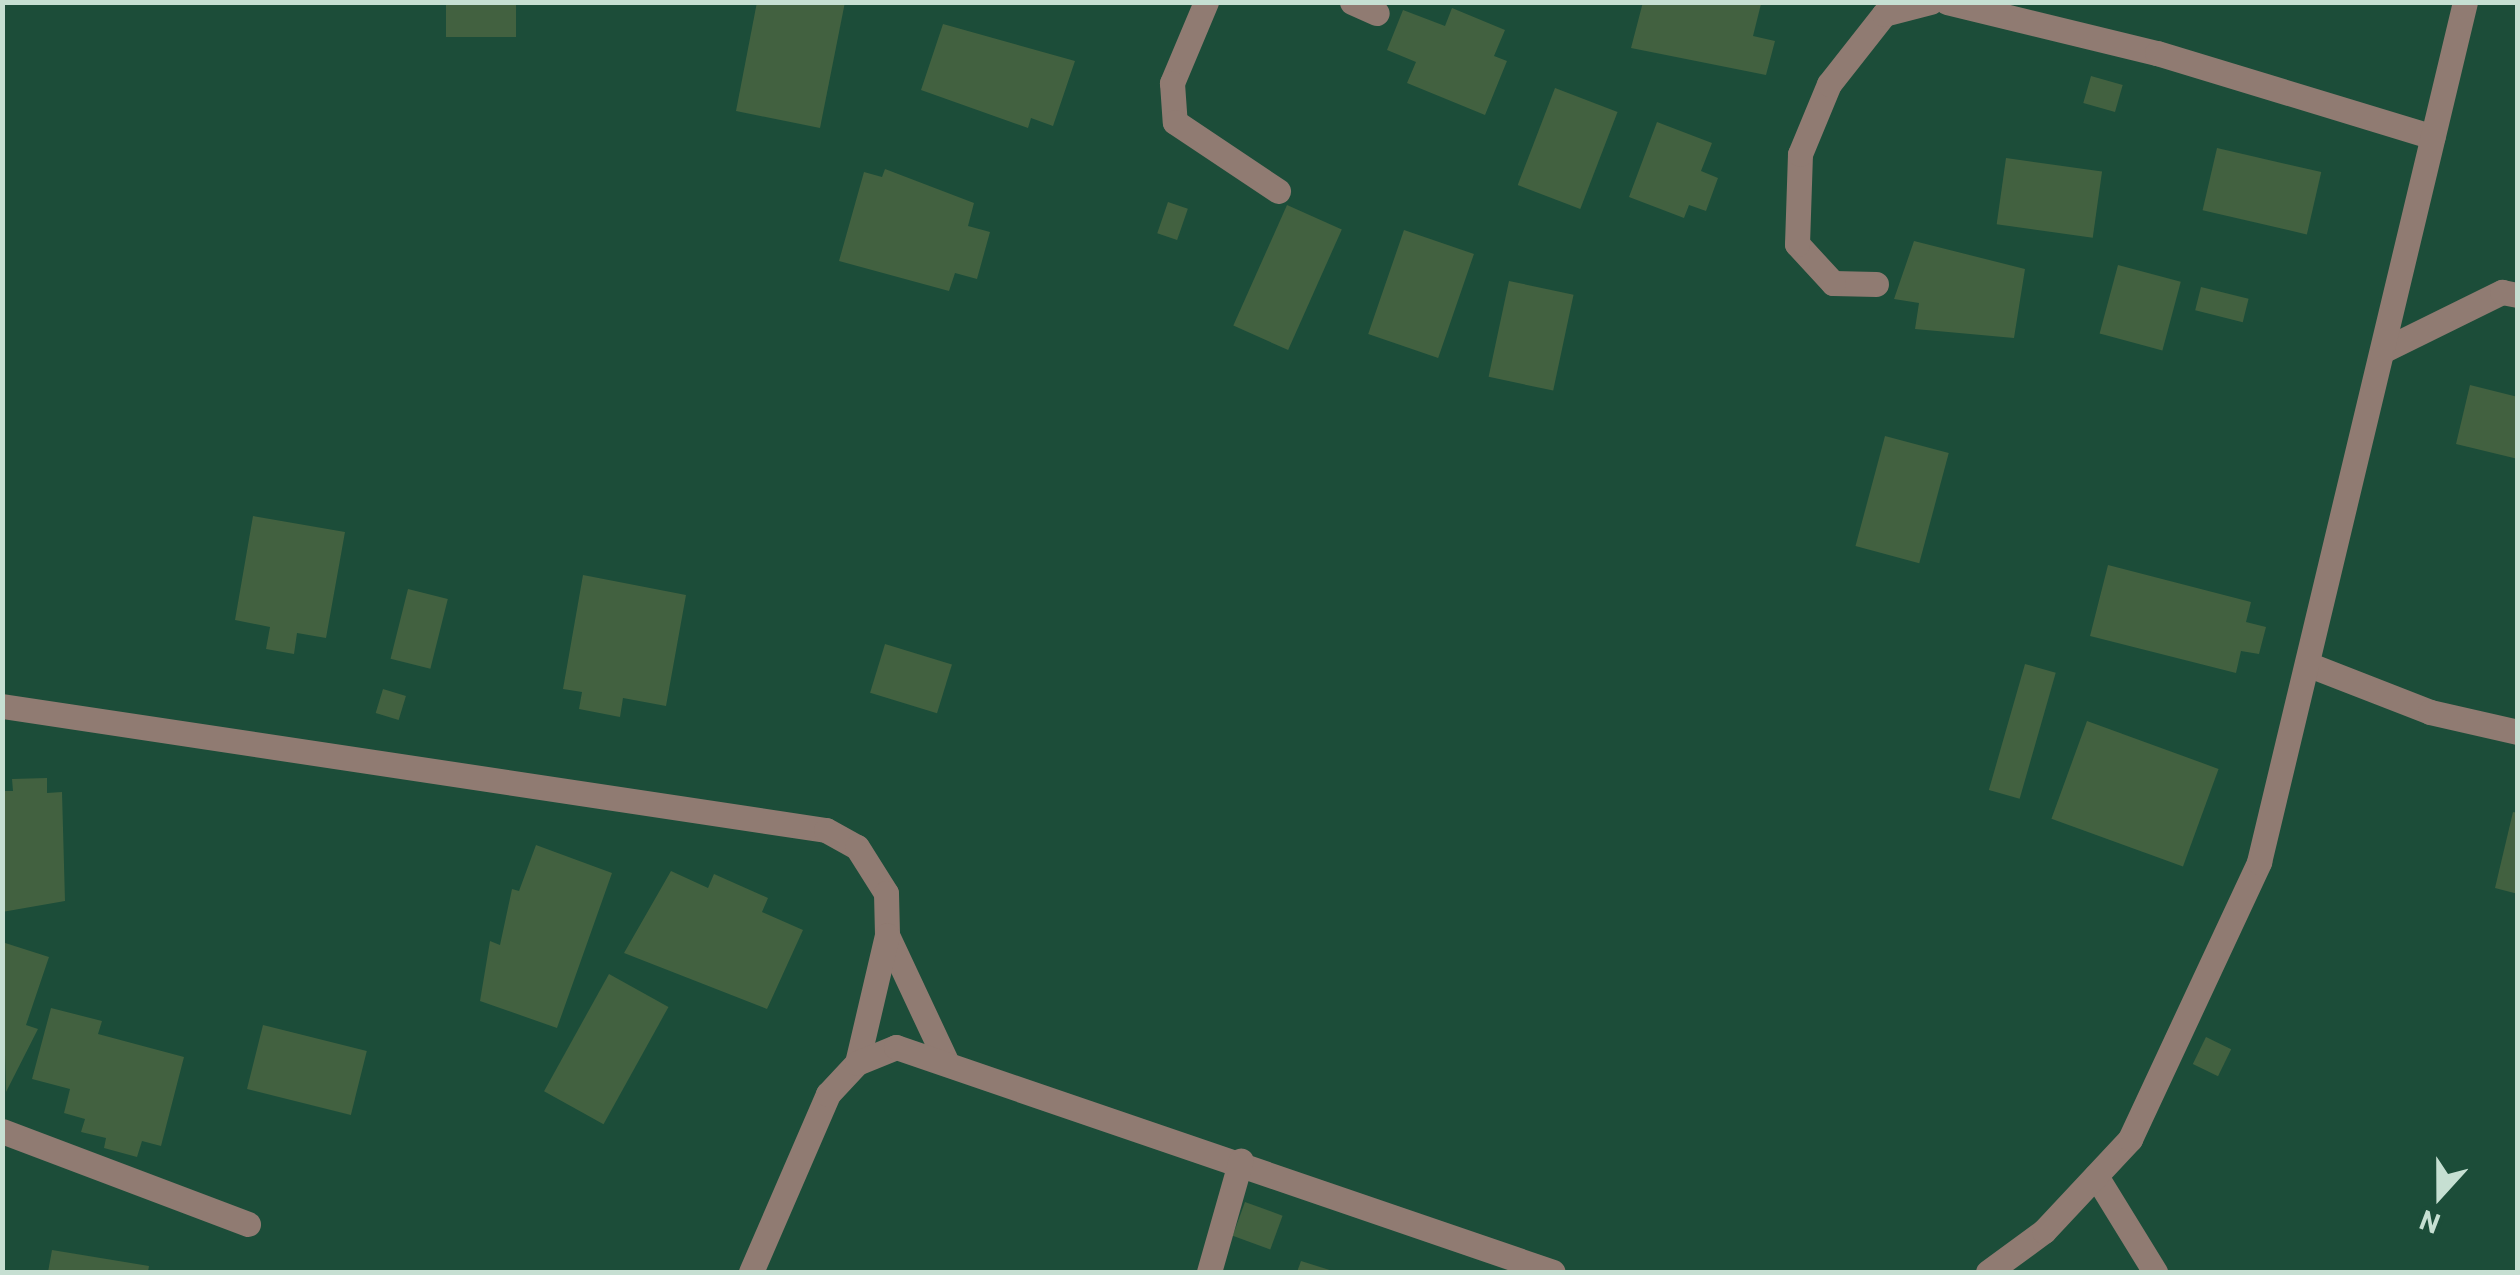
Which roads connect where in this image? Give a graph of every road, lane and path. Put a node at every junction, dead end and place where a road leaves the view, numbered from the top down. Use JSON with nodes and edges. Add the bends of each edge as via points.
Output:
{"nodes":[{"id":1,"x":1206,"y":2,"type":"edge"},
{"id":2,"x":1352,"y":2,"type":"edge"},
{"id":3,"x":1930,"y":2,"type":"edge"},
{"id":4,"x":1948,"y":2,"type":"edge"},
{"id":5,"x":2465,"y":2,"type":"edge"},
{"id":6,"x":1377,"y":14,"type":"dead end"},
{"id":7,"x":2433,"y":137,"type":"junction"},
{"id":8,"x":1278,"y":191,"type":"dead end"},
{"id":9,"x":1876,"y":284,"type":"dead end"},
{"id":10,"x":2518,"y":295,"type":"edge"},
{"id":11,"x":2382,"y":351,"type":"junction"},
{"id":12,"x":2306,"y":664,"type":"junction"},
{"id":13,"x":2,"y":706,"type":"edge"},
{"id":14,"x":2518,"y":732,"type":"edge"},
{"id":15,"x":887,"y":935,"type":"junction"},
{"id":16,"x":946,"y":1058,"type":"junction"},
{"id":17,"x":857,"y":1063,"type":"junction"},
{"id":18,"x":2,"y":1130,"type":"edge"},
{"id":19,"x":1241,"y":1160,"type":"junction"},
{"id":20,"x":2096,"y":1176,"type":"junction"},
{"id":21,"x":248,"y":1224,"type":"dead end"},
{"id":22,"x":751,"y":1272,"type":"edge"},
{"id":23,"x":1209,"y":1272,"type":"edge"},
{"id":24,"x":1553,"y":1272,"type":"edge"},
{"id":25,"x":1988,"y":1272,"type":"edge"},
{"id":26,"x":2155,"y":1272,"type":"edge"}],
"edges":[{"from":1,"to":8,"type":"street","via":[[1172,83],[1174,122]]},
{"from":2,"to":6,"type":"street"},
{"from":3,"to":9,"type":"street","via":[[1884,14],[1829,84],[1800,154],[1796,244],[1834,283]]},
{"from":4,"to":7,"type":"street","via":[[2156,53]]},
{"from":5,"to":7,"type":"street"},
{"from":7,"to":11,"type":"street"},
{"from":10,"to":11,"type":"street","via":[[2502,292]]},
{"from":11,"to":12,"type":"street"},
{"from":12,"to":14,"type":"street","via":[[2430,712]]},
{"from":12,"to":20,"type":"street","via":[[2259,862],[2217,965],[2130,1139]]},
{"from":13,"to":15,"type":"street","via":[[826,830],[871,866],[886,893]]},
{"from":15,"to":16,"type":"street"},
{"from":15,"to":17,"type":"street"},
{"from":16,"to":17,"type":"street","via":[[896,1047]]},
{"from":16,"to":19,"type":"street"},
{"from":17,"to":22,"type":"street","via":[[820,1110]]},
{"from":18,"to":21,"type":"street"},
{"from":19,"to":23,"type":"street"},
{"from":19,"to":24,"type":"street"},
{"from":20,"to":25,"type":"street"},
{"from":20,"to":26,"type":"street"}]}
